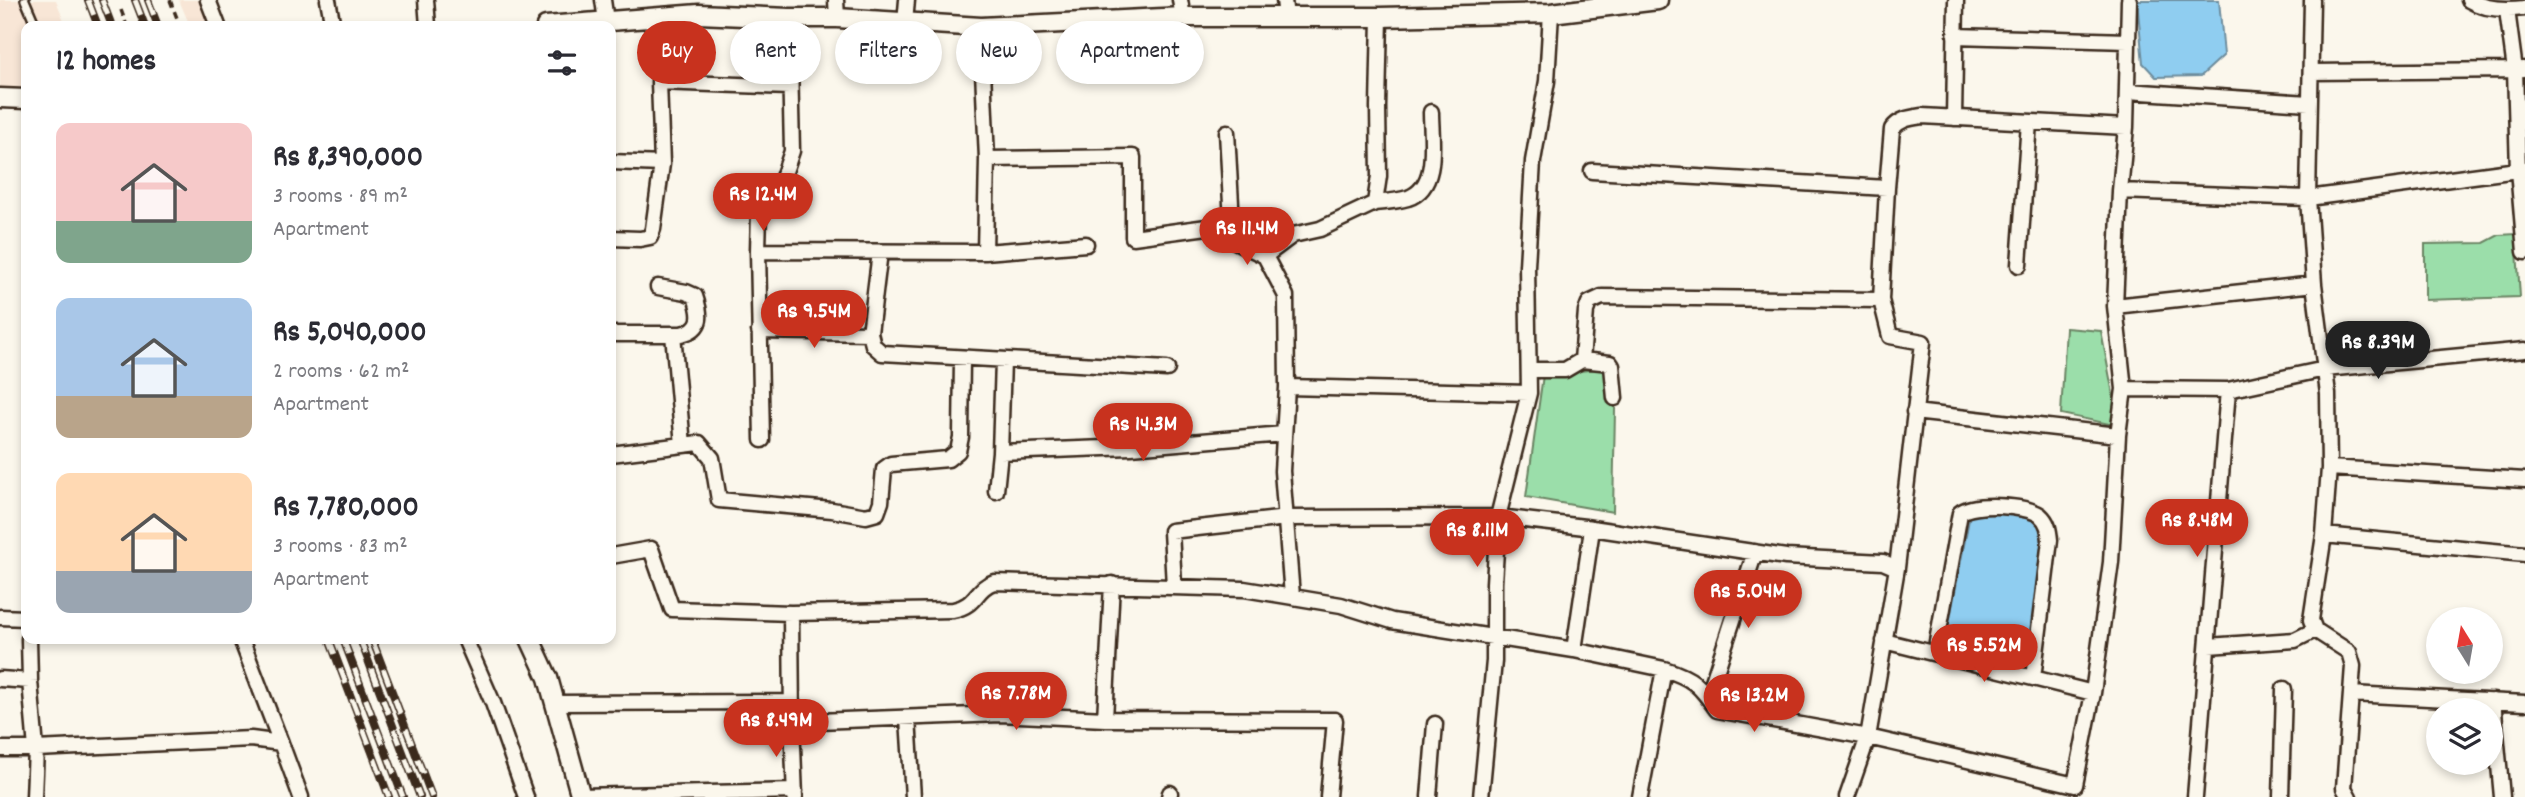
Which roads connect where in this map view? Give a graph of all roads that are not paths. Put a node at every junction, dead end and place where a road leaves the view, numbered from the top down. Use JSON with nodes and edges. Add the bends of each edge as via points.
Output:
{"nodes":[{"id":1,"x":25,"y":0,"type":"edge"},
{"id":2,"x":208,"y":0,"type":"edge"},
{"id":3,"x":328,"y":0,"type":"edge"},
{"id":4,"x":426,"y":0,"type":"edge"},
{"id":5,"x":603,"y":0,"type":"edge"},
{"id":6,"x":907,"y":0,"type":"edge"},
{"id":7,"x":1658,"y":0,"type":"edge"},
{"id":8,"x":1956,"y":0,"type":"edge"},
{"id":9,"x":2129,"y":0,"type":"edge"},
{"id":10,"x":2312,"y":0,"type":"edge"},
{"id":11,"x":2469,"y":0,"type":"edge"},
{"id":12,"x":1182,"y":8,"type":"edge"},
{"id":13,"x":1285,"y":8,"type":"edge"},
{"id":14,"x":1542,"y":8,"type":"edge"},
{"id":15,"x":2525,"y":8,"type":"edge"},
{"id":16,"x":836,"y":9,"type":"edge"},
{"id":17,"x":2507,"y":10,"type":"junction"},
{"id":18,"x":1380,"y":17,"type":"junction"},
{"id":19,"x":661,"y":18,"type":"junction"},
{"id":20,"x":789,"y":18,"type":"junction"},
{"id":21,"x":34,"y":21,"type":"edge"},
{"id":22,"x":216,"y":21,"type":"edge"},
{"id":23,"x":332,"y":21,"type":"edge"},
{"id":24,"x":428,"y":21,"type":"edge"},
{"id":25,"x":606,"y":21,"type":"joint"},
{"id":26,"x":661,"y":21,"type":"edge"},
{"id":27,"x":895,"y":21,"type":"edge"},
{"id":28,"x":905,"y":21,"type":"edge"},
{"id":29,"x":1042,"y":21,"type":"edge"},
{"id":30,"x":1955,"y":36,"type":"junction"},
{"id":31,"x":2128,"y":41,"type":"junction"},
{"id":32,"x":2520,"y":70,"type":"edge"},
{"id":33,"x":2311,"y":72,"type":"junction"},
{"id":34,"x":659,"y":84,"type":"edge"},
{"id":35,"x":711,"y":84,"type":"edge"},
{"id":36,"x":984,"y":84,"type":"edge"},
{"id":37,"x":790,"y":87,"type":"junction"},
{"id":38,"x":2127,"y":91,"type":"junction"},
{"id":39,"x":0,"y":98,"type":"edge"},
{"id":40,"x":21,"y":99,"type":"edge"},
{"id":41,"x":2309,"y":103,"type":"junction"},
{"id":42,"x":1431,"y":112,"type":"dead end"},
{"id":43,"x":1954,"y":118,"type":"junction"},
{"id":44,"x":2029,"y":122,"type":"junction"},
{"id":45,"x":2126,"y":127,"type":"junction"},
{"id":46,"x":1227,"y":132,"type":"dead end"},
{"id":47,"x":987,"y":159,"type":"junction"},
{"id":48,"x":616,"y":162,"type":"edge"},
{"id":49,"x":662,"y":164,"type":"junction"},
{"id":50,"x":2522,"y":170,"type":"edge"},
{"id":51,"x":1592,"y":171,"type":"dead end"},
{"id":52,"x":1887,"y":188,"type":"junction"},
{"id":53,"x":2120,"y":191,"type":"junction"},
{"id":54,"x":2308,"y":198,"type":"junction"},
{"id":55,"x":1375,"y":203,"type":"junction"},
{"id":56,"x":616,"y":238,"type":"edge"},
{"id":57,"x":1233,"y":240,"type":"junction"},
{"id":58,"x":1086,"y":244,"type":"dead end"},
{"id":59,"x":758,"y":251,"type":"junction"},
{"id":60,"x":880,"y":252,"type":"junction"},
{"id":61,"x":985,"y":252,"type":"junction"},
{"id":62,"x":2525,"y":252,"type":"edge"},
{"id":63,"x":1265,"y":256,"type":"junction"},
{"id":64,"x":2019,"y":264,"type":"dead end"},
{"id":65,"x":2314,"y":284,"type":"junction"},
{"id":66,"x":659,"y":288,"type":"dead end"},
{"id":67,"x":1881,"y":300,"type":"junction"},
{"id":68,"x":2115,"y":306,"type":"junction"},
{"id":69,"x":759,"y":331,"type":"junction"},
{"id":70,"x":870,"y":333,"type":"junction"},
{"id":71,"x":616,"y":334,"type":"edge"},
{"id":72,"x":673,"y":334,"type":"junction"},
{"id":73,"x":2525,"y":350,"type":"edge"},
{"id":74,"x":962,"y":359,"type":"junction"},
{"id":75,"x":1582,"y":360,"type":"junction"},
{"id":76,"x":1003,"y":361,"type":"junction"},
{"id":77,"x":1167,"y":369,"type":"dead end"},
{"id":78,"x":2325,"y":369,"type":"junction"},
{"id":79,"x":1529,"y":370,"type":"junction"},
{"id":80,"x":1286,"y":387,"type":"junction"},
{"id":81,"x":2124,"y":389,"type":"junction"},
{"id":82,"x":2228,"y":390,"type":"junction"},
{"id":83,"x":1529,"y":393,"type":"junction"},
{"id":84,"x":1615,"y":398,"type":"dead end"},
{"id":85,"x":1914,"y":412,"type":"junction"},
{"id":86,"x":1284,"y":434,"type":"junction"},
{"id":87,"x":2118,"y":435,"type":"junction"},
{"id":88,"x":762,"y":440,"type":"dead end"},
{"id":89,"x":683,"y":445,"type":"junction"},
{"id":90,"x":1000,"y":452,"type":"junction"},
{"id":91,"x":616,"y":453,"type":"edge"},
{"id":92,"x":2329,"y":468,"type":"junction"},
{"id":93,"x":2525,"y":480,"type":"edge"},
{"id":94,"x":996,"y":491,"type":"dead end"},
{"id":95,"x":1498,"y":517,"type":"junction"},
{"id":96,"x":1287,"y":518,"type":"junction"},
{"id":97,"x":1592,"y":529,"type":"junction"},
{"id":98,"x":2324,"y":535,"type":"junction"},
{"id":99,"x":1755,"y":552,"type":"junction"},
{"id":100,"x":2525,"y":554,"type":"edge"},
{"id":101,"x":616,"y":555,"type":"edge"},
{"id":102,"x":1897,"y":568,"type":"junction"},
{"id":103,"x":1112,"y":584,"type":"junction"},
{"id":104,"x":1174,"y":586,"type":"junction"},
{"id":105,"x":1292,"y":596,"type":"junction"},
{"id":106,"x":791,"y":613,"type":"junction"},
{"id":107,"x":0,"y":617,"type":"edge"},
{"id":108,"x":21,"y":618,"type":"edge"},
{"id":109,"x":2315,"y":630,"type":"junction"},
{"id":110,"x":1494,"y":638,"type":"junction"},
{"id":111,"x":1884,"y":640,"type":"junction"},
{"id":112,"x":29,"y":644,"type":"edge"},
{"id":113,"x":243,"y":644,"type":"edge"},
{"id":114,"x":467,"y":644,"type":"edge"},
{"id":115,"x":532,"y":644,"type":"edge"},
{"id":116,"x":2208,"y":646,"type":"junction"},
{"id":117,"x":1574,"y":650,"type":"junction"},
{"id":118,"x":1935,"y":653,"type":"junction"},
{"id":119,"x":1664,"y":669,"type":"junction"},
{"id":120,"x":2033,"y":678,"type":"junction"},
{"id":121,"x":0,"y":679,"type":"edge"},
{"id":122,"x":30,"y":681,"type":"junction"},
{"id":123,"x":2284,"y":689,"type":"dead end"},
{"id":124,"x":2093,"y":693,"type":"junction"},
{"id":125,"x":2351,"y":694,"type":"junction"},
{"id":126,"x":1708,"y":697,"type":"junction"},
{"id":127,"x":2432,"y":698,"type":"edge"},
{"id":128,"x":792,"y":702,"type":"junction"},
{"id":129,"x":2503,"y":702,"type":"edge"},
{"id":130,"x":555,"y":703,"type":"junction"},
{"id":131,"x":2525,"y":703,"type":"edge"},
{"id":132,"x":908,"y":718,"type":"junction"},
{"id":133,"x":1105,"y":719,"type":"junction"},
{"id":134,"x":792,"y":722,"type":"junction"},
{"id":135,"x":1435,"y":724,"type":"dead end"},
{"id":136,"x":1868,"y":737,"type":"junction"},
{"id":137,"x":281,"y":743,"type":"junction"},
{"id":138,"x":0,"y":749,"type":"edge"},
{"id":139,"x":36,"y":750,"type":"junction"},
{"id":140,"x":2500,"y":775,"type":"edge"},
{"id":141,"x":2074,"y":791,"type":"edge"},
{"id":142,"x":795,"y":794,"type":"edge"},
{"id":143,"x":1644,"y":796,"type":"edge"},
{"id":144,"x":34,"y":797,"type":"edge"},
{"id":145,"x":301,"y":797,"type":"edge"},
{"id":146,"x":526,"y":797,"type":"edge"},
{"id":147,"x":581,"y":797,"type":"edge"},
{"id":148,"x":913,"y":797,"type":"edge"},
{"id":149,"x":1328,"y":797,"type":"edge"},
{"id":150,"x":1429,"y":797,"type":"edge"},
{"id":151,"x":1481,"y":797,"type":"edge"},
{"id":152,"x":1847,"y":797,"type":"edge"},
{"id":153,"x":2195,"y":797,"type":"edge"},
{"id":154,"x":2281,"y":797,"type":"edge"},
{"id":155,"x":2349,"y":797,"type":"edge"},
{"id":156,"x":2502,"y":797,"type":"edge"}],
"edges":[{"from":1,"to":21,"type":"lane"},
{"from":2,"to":22,"type":"street"},
{"from":3,"to":23,"type":"street"},
{"from":4,"to":24,"type":"street"},
{"from":5,"to":25,"type":"street"},
{"from":6,"to":28,"type":"street"},
{"from":7,"to":14,"type":"street"},
{"from":8,"to":30,"type":"street"},
{"from":9,"to":31,"type":"street"},
{"from":10,"to":33,"type":"street"},
{"from":11,"to":17,"type":"street"},
{"from":12,"to":13,"type":"street"},
{"from":12,"to":29,"type":"street"},
{"from":13,"to":18,"type":"street"},
{"from":14,"to":18,"type":"street"},
{"from":14,"to":79,"type":"street","via":[[1548,81],[1533,161],[1527,265]]},
{"from":15,"to":17,"type":"street"},
{"from":16,"to":20,"type":"street"},
{"from":16,"to":27,"type":"street"},
{"from":17,"to":32,"type":"street"},
{"from":18,"to":55,"type":"street","via":[[1380,176]]},
{"from":19,"to":20,"type":"street","via":[[699,14]]},
{"from":19,"to":25,"type":"street"},
{"from":19,"to":26,"type":"street"},
{"from":20,"to":37,"type":"street"},
{"from":30,"to":31,"type":"street"},
{"from":30,"to":43,"type":"street"},
{"from":31,"to":38,"type":"street"},
{"from":32,"to":33,"type":"street"},
{"from":32,"to":50,"type":"street"},
{"from":33,"to":41,"type":"street"},
{"from":34,"to":49,"type":"street"},
{"from":35,"to":37,"type":"street"},
{"from":36,"to":47,"type":"street"},
{"from":37,"to":59,"type":"street","via":[[792,151],[778,192],[759,211]]},
{"from":38,"to":41,"type":"street"},
{"from":38,"to":45,"type":"street"},
{"from":39,"to":40,"type":"street"},
{"from":41,"to":54,"type":"street"},
{"from":42,"to":55,"type":"street","via":[[1430,176],[1410,197]]},
{"from":43,"to":44,"type":"street"},
{"from":43,"to":52,"type":"street","via":[[1922,116],[1896,123]]},
{"from":44,"to":45,"type":"street"},
{"from":44,"to":64,"type":"street"},
{"from":45,"to":53,"type":"street"},
{"from":46,"to":57,"type":"street"},
{"from":47,"to":57,"type":"street","via":[[1133,157],[1133,237],[1207,227]]},
{"from":47,"to":61,"type":"street"},
{"from":48,"to":49,"type":"street"},
{"from":49,"to":56,"type":"street","via":[[650,237]]},
{"from":50,"to":54,"type":"street"},
{"from":50,"to":62,"type":"street"},
{"from":51,"to":52,"type":"street"},
{"from":52,"to":67,"type":"street"},
{"from":53,"to":54,"type":"street"},
{"from":53,"to":68,"type":"street"},
{"from":54,"to":65,"type":"street"},
{"from":55,"to":63,"type":"street","via":[[1320,229],[1293,234]]},
{"from":57,"to":63,"type":"street"},
{"from":58,"to":61,"type":"street"},
{"from":59,"to":60,"type":"street"},
{"from":59,"to":69,"type":"street"},
{"from":60,"to":61,"type":"street"},
{"from":60,"to":70,"type":"street"},
{"from":63,"to":80,"type":"street","via":[[1286,296]]},
{"from":65,"to":68,"type":"street"},
{"from":65,"to":78,"type":"street"},
{"from":66,"to":72,"type":"street","via":[[695,296],[697,326]]},
{"from":67,"to":75,"type":"street","via":[[1602,297],[1589,303],[1586,311]]},
{"from":67,"to":85,"type":"street","via":[[1890,336],[1923,342]]},
{"from":68,"to":81,"type":"street"},
{"from":69,"to":70,"type":"street"},
{"from":69,"to":88,"type":"street"},
{"from":70,"to":74,"type":"street","via":[[873,345],[883,353]]},
{"from":71,"to":72,"type":"street"},
{"from":72,"to":89,"type":"street"},
{"from":73,"to":78,"type":"street"},
{"from":74,"to":76,"type":"street"},
{"from":74,"to":89,"type":"street","via":[[958,451],[948,459],[884,468],[877,513],[866,516],[719,500],[712,458],[699,443]]},
{"from":75,"to":79,"type":"street","via":[[1565,370]]},
{"from":75,"to":84,"type":"street","via":[[1612,366]]},
{"from":76,"to":77,"type":"street"},
{"from":76,"to":90,"type":"street"},
{"from":78,"to":82,"type":"street"},
{"from":78,"to":92,"type":"street"},
{"from":79,"to":83,"type":"street"},
{"from":80,"to":83,"type":"street"},
{"from":80,"to":86,"type":"street"},
{"from":81,"to":82,"type":"street"},
{"from":81,"to":87,"type":"street"},
{"from":82,"to":116,"type":"street"},
{"from":83,"to":95,"type":"street"},
{"from":85,"to":87,"type":"street"},
{"from":85,"to":102,"type":"street"},
{"from":86,"to":90,"type":"street"},
{"from":86,"to":96,"type":"street"},
{"from":87,"to":124,"type":"street","via":[[2111,562]]},
{"from":89,"to":91,"type":"street"},
{"from":90,"to":94,"type":"street"},
{"from":92,"to":93,"type":"street"},
{"from":92,"to":98,"type":"street"},
{"from":95,"to":96,"type":"street"},
{"from":95,"to":97,"type":"street"},
{"from":95,"to":110,"type":"street"},
{"from":96,"to":104,"type":"street","via":[[1171,531]]},
{"from":96,"to":105,"type":"street"},
{"from":97,"to":99,"type":"street"},
{"from":97,"to":117,"type":"street"},
{"from":98,"to":100,"type":"street"},
{"from":98,"to":109,"type":"street","via":[[2311,620]]},
{"from":99,"to":102,"type":"street","via":[[1882,562]]},
{"from":99,"to":126,"type":"street"},
{"from":101,"to":106,"type":"street","via":[[650,549],[672,609]]},
{"from":102,"to":111,"type":"street"},
{"from":103,"to":104,"type":"street"},
{"from":103,"to":106,"type":"street","via":[[994,582],[971,603],[953,610]]},
{"from":103,"to":133,"type":"street"},
{"from":104,"to":105,"type":"street"},
{"from":105,"to":110,"type":"street","via":[[1392,621]]},
{"from":106,"to":128,"type":"street"},
{"from":107,"to":108,"type":"street"},
{"from":109,"to":116,"type":"street","via":[[2295,640]]},
{"from":109,"to":125,"type":"street","via":[[2349,652]]},
{"from":110,"to":117,"type":"street"},
{"from":110,"to":151,"type":"street"},
{"from":111,"to":118,"type":"street"},
{"from":111,"to":136,"type":"street"},
{"from":112,"to":122,"type":"street"},
{"from":113,"to":137,"type":"street"},
{"from":114,"to":146,"type":"street"},
{"from":115,"to":130,"type":"street"},
{"from":116,"to":153,"type":"street"},
{"from":117,"to":119,"type":"street"},
{"from":118,"to":120,"type":"street"},
{"from":118,"to":120,"type":"street","via":[[1960,513],[1980,505],[2031,511],[2048,524],[2050,540]]},
{"from":119,"to":126,"type":"street","via":[[1688,677]]},
{"from":119,"to":143,"type":"street"},
{"from":120,"to":124,"type":"street"},
{"from":121,"to":122,"type":"street"},
{"from":122,"to":139,"type":"street"},
{"from":123,"to":154,"type":"street"},
{"from":124,"to":141,"type":"street"},
{"from":125,"to":127,"type":"street"},
{"from":125,"to":155,"type":"street","via":[[2344,788]]},
{"from":126,"to":136,"type":"street","via":[[1717,710]]},
{"from":128,"to":130,"type":"street"},
{"from":128,"to":134,"type":"street"},
{"from":129,"to":131,"type":"street"},
{"from":130,"to":147,"type":"street"},
{"from":132,"to":133,"type":"street","via":[[1000,714]]},
{"from":132,"to":134,"type":"street"},
{"from":132,"to":148,"type":"street"},
{"from":133,"to":149,"type":"street","via":[[1335,720]]},
{"from":134,"to":142,"type":"street"},
{"from":135,"to":150,"type":"street"},
{"from":136,"to":141,"type":"street"},
{"from":136,"to":152,"type":"street"},
{"from":137,"to":139,"type":"street","via":[[251,738]]},
{"from":137,"to":145,"type":"street"},
{"from":138,"to":139,"type":"street"},
{"from":139,"to":144,"type":"street"},
{"from":140,"to":156,"type":"street"},
{"from":142,"to":147,"type":"street"}]}
